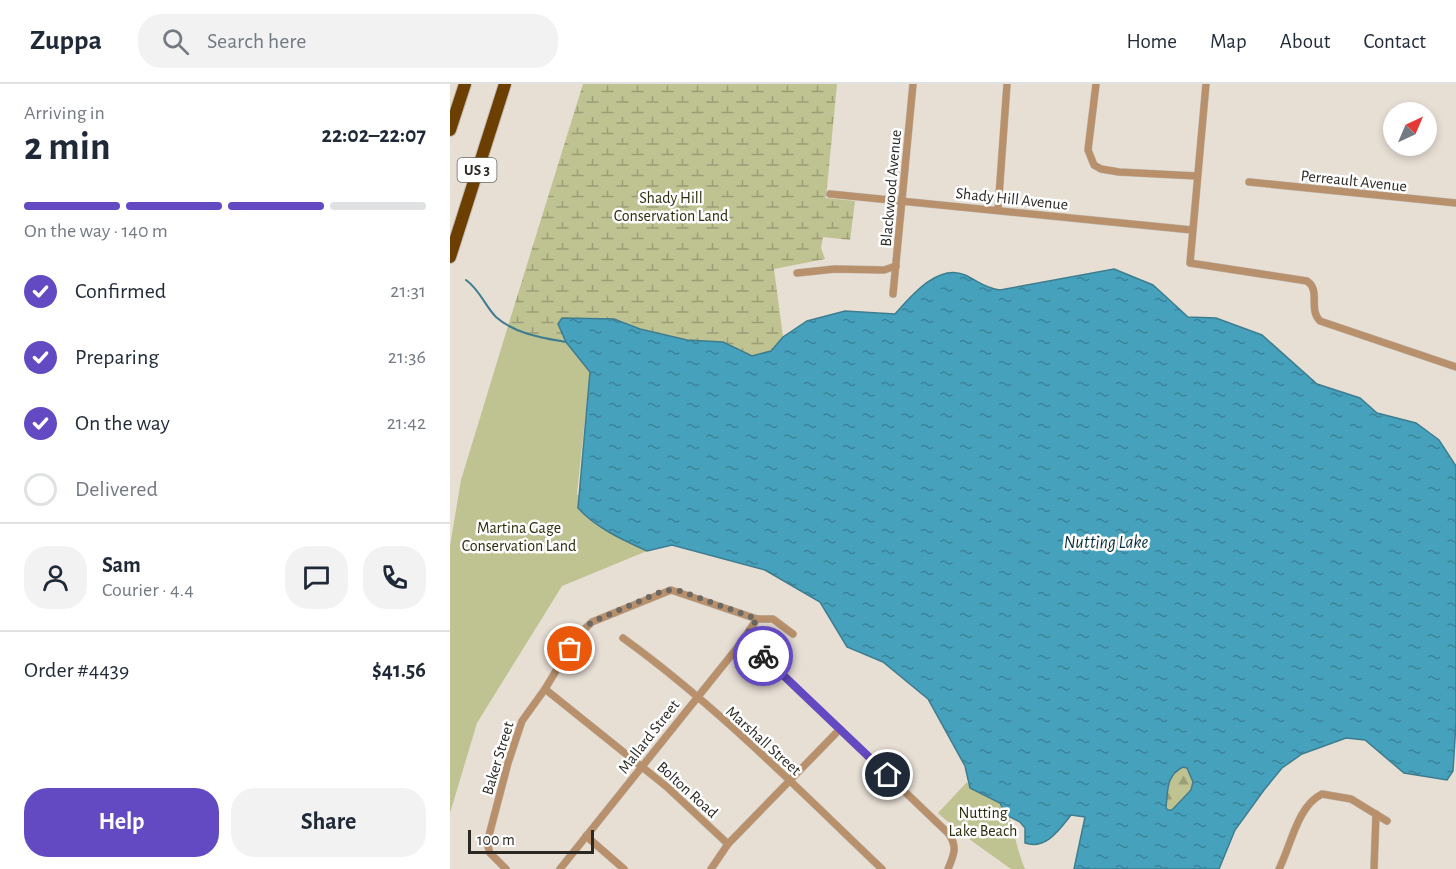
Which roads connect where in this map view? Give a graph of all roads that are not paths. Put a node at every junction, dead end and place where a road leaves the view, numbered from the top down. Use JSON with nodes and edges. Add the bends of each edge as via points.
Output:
{"nodes":[{"id":1,"x":465,"y":84,"type":"edge"},
{"id":2,"x":505,"y":84,"type":"edge"},
{"id":3,"x":913,"y":84,"type":"edge"},
{"id":4,"x":1007,"y":84,"type":"edge"},
{"id":5,"x":1096,"y":84,"type":"edge"},
{"id":6,"x":1206,"y":84,"type":"edge"},
{"id":7,"x":450,"y":130,"type":"edge"},
{"id":8,"x":1197,"y":176,"type":"junction"},
{"id":9,"x":1249,"y":182,"type":"dead end"},
{"id":10,"x":830,"y":194,"type":"dead end"},
{"id":11,"x":903,"y":200,"type":"junction"},
{"id":12,"x":1456,"y":204,"type":"edge"},
{"id":13,"x":998,"y":210,"type":"junction"},
{"id":14,"x":1192,"y":230,"type":"junction"},
{"id":15,"x":450,"y":256,"type":"edge"},
{"id":16,"x":896,"y":266,"type":"junction"},
{"id":17,"x":797,"y":273,"type":"dead end"},
{"id":18,"x":893,"y":294,"type":"dead end"},
{"id":19,"x":1456,"y":367,"type":"edge"},
{"id":20,"x":757,"y":619,"type":"junction"},
{"id":21,"x":793,"y":634,"type":"dead end"},
{"id":22,"x":623,"y":638,"type":"dead end"},
{"id":23,"x":744,"y":638,"type":"junction"},
{"id":24,"x":546,"y":689,"type":"junction"},
{"id":25,"x":697,"y":697,"type":"junction"},
{"id":26,"x":840,"y":729,"type":"junction"},
{"id":27,"x":642,"y":766,"type":"junction"},
{"id":28,"x":790,"y":782,"type":"junction"},
{"id":29,"x":1376,"y":814,"type":"junction"},
{"id":30,"x":1387,"y":821,"type":"dead end"},
{"id":31,"x":586,"y":836,"type":"junction"},
{"id":32,"x":728,"y":844,"type":"junction"},
{"id":33,"x":506,"y":869,"type":"edge"},
{"id":34,"x":560,"y":869,"type":"edge"},
{"id":35,"x":624,"y":869,"type":"edge"},
{"id":36,"x":711,"y":869,"type":"edge"},
{"id":37,"x":882,"y":869,"type":"edge"},
{"id":38,"x":948,"y":869,"type":"edge"},
{"id":39,"x":1279,"y":869,"type":"edge"},
{"id":40,"x":1374,"y":869,"type":"edge"}],
"edges":[{"from":1,"to":7,"type":"highway"},
{"from":2,"to":15,"type":"highway","number":"US 3"},
{"from":3,"to":11,"type":"street","name":"Blackwood Avenue"},
{"from":4,"to":13,"type":"street"},
{"from":5,"to":8,"type":"street","via":[[1088,150],[1094,165],[1119,172]]},
{"from":6,"to":8,"type":"street"},
{"from":8,"to":14,"type":"street"},
{"from":9,"to":12,"type":"street","name":"Perreault Avenue"},
{"from":10,"to":11,"type":"street","name":"Shady Hill Avenue"},
{"from":11,"to":13,"type":"street","name":"Shady Hill Avenue"},
{"from":11,"to":16,"type":"street","name":"Blackwood Avenue"},
{"from":13,"to":14,"type":"street","name":"Shady Hill Avenue"},
{"from":14,"to":19,"type":"street","via":[[1190,263],[1307,280],[1314,289],[1314,313],[1324,323]]},
{"from":16,"to":17,"type":"street","via":[[884,270],[845,268]]},
{"from":16,"to":18,"type":"street","name":"Blackwood Avenue"},
{"from":20,"to":21,"type":"street","name":"Baker Street","via":[[773,619]]},
{"from":20,"to":23,"type":"street","name":"Mallard Street"},
{"from":20,"to":24,"type":"street","name":"Baker Street","via":[[680,591],[665,590],[589,625],[577,636]]},
{"from":22,"to":25,"type":"street","name":"Marshall Street"},
{"from":23,"to":25,"type":"street","name":"Mallard Street"},
{"from":23,"to":26,"type":"street"},
{"from":24,"to":27,"type":"street","name":"Bolton Road"},
{"from":24,"to":33,"type":"street","name":"Baker Street","via":[[522,721],[488,837],[488,849]]},
{"from":25,"to":27,"type":"street","name":"Mallard Street"},
{"from":25,"to":28,"type":"street","name":"Marshall Street"},
{"from":26,"to":28,"type":"street"},
{"from":26,"to":38,"type":"street","via":[[948,833],[955,844]]},
{"from":27,"to":31,"type":"street","name":"Mallard Street"},
{"from":27,"to":32,"type":"street","name":"Bolton Road"},
{"from":28,"to":32,"type":"street"},
{"from":28,"to":37,"type":"street","name":"Marshall Street"},
{"from":29,"to":30,"type":"street"},
{"from":29,"to":39,"type":"street","via":[[1351,800],[1327,794],[1317,797],[1304,813]]},
{"from":29,"to":40,"type":"street"},
{"from":31,"to":34,"type":"street","name":"Mallard Street"},
{"from":31,"to":35,"type":"street"},
{"from":32,"to":36,"type":"street"}]}
